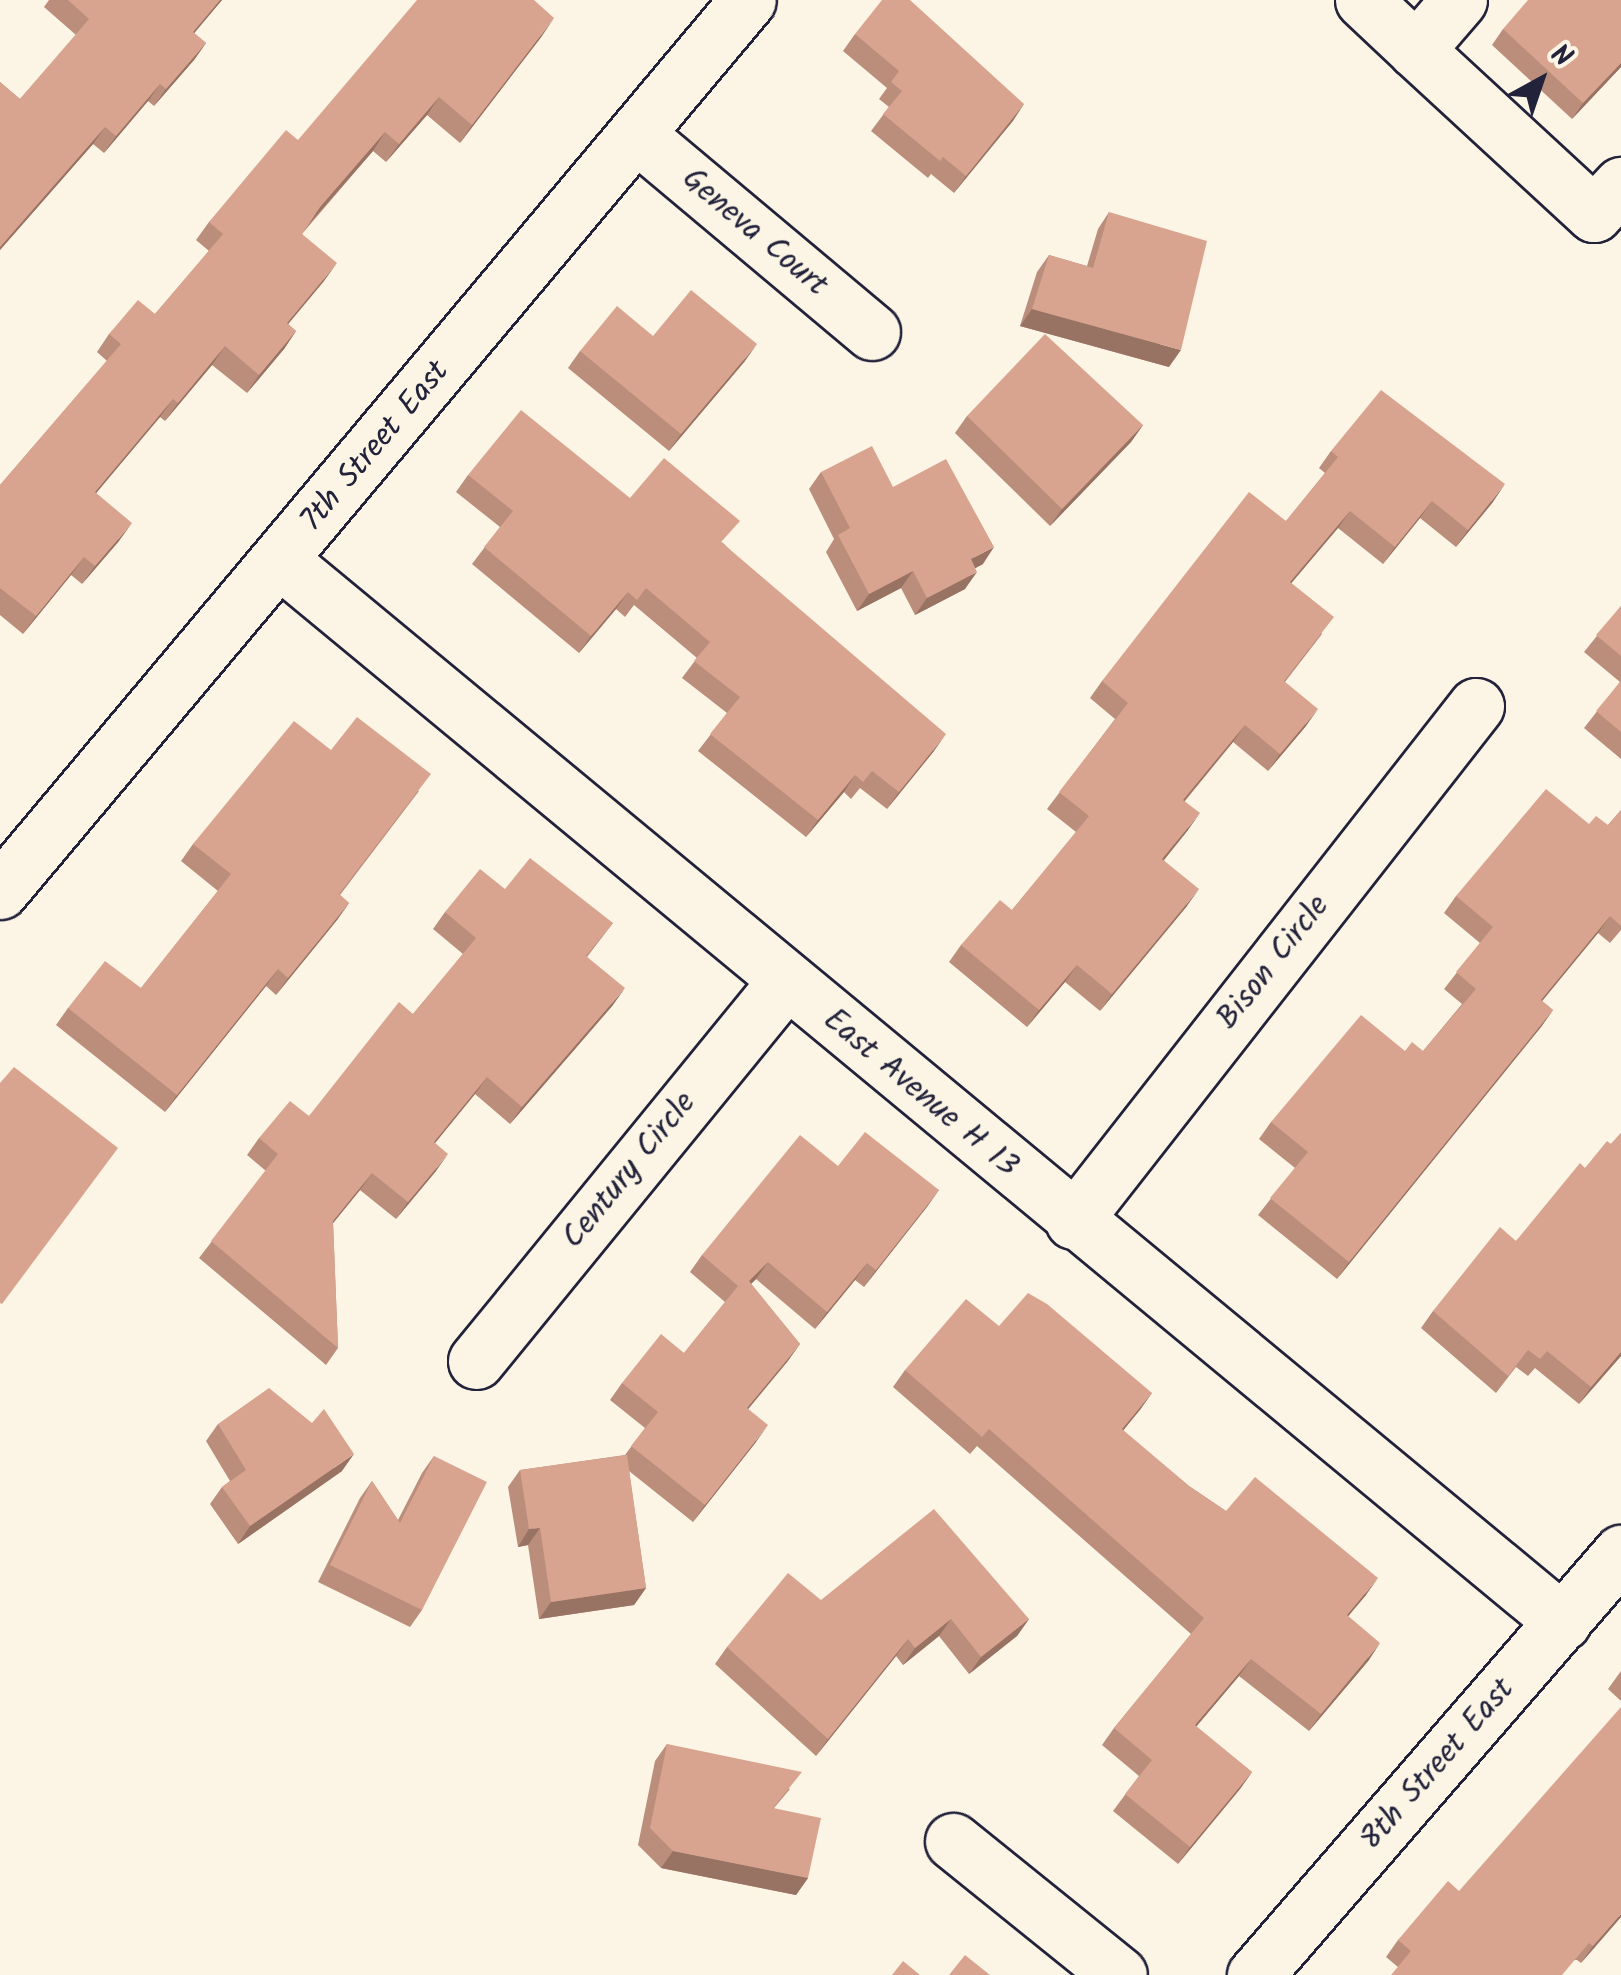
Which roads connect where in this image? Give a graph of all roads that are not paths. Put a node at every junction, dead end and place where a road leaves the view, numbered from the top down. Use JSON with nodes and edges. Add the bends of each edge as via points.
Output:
{"nodes":[{"id":1,"x":748,"y":0,"type":"edge"},
{"id":2,"x":1363,"y":0,"type":"edge"},
{"id":3,"x":1459,"y":0,"type":"edge"},
{"id":4,"x":1416,"y":50,"type":"junction"},
{"id":5,"x":636,"y":134,"type":"junction"},
{"id":6,"x":1621,"y":185,"type":"edge"},
{"id":7,"x":872,"y":332,"type":"dead end"},
{"id":8,"x":281,"y":561,"type":"junction"},
{"id":9,"x":1476,"y":706,"type":"dead end"},
{"id":10,"x":7,"y":868,"type":"edge"},
{"id":11,"x":785,"y":982,"type":"junction"},
{"id":12,"x":1073,"y":1221,"type":"junction"},
{"id":13,"x":476,"y":1361,"type":"dead end"},
{"id":14,"x":1621,"y":1553,"type":"edge"},
{"id":15,"x":1563,"y":1622,"type":"junction"},
{"id":16,"x":953,"y":1841,"type":"dead end"},
{"id":17,"x":1119,"y":1975,"type":"edge"},
{"id":18,"x":1254,"y":1975,"type":"edge"}],
"edges":[{"from":1,"to":5,"type":"street","name":"7th Street East"},
{"from":2,"to":4,"type":"street"},
{"from":3,"to":4,"type":"street"},
{"from":4,"to":6,"type":"street","via":[[1594,214]]},
{"from":5,"to":7,"type":"street","name":"Geneva Court"},
{"from":5,"to":8,"type":"street","name":"7th Street East"},
{"from":8,"to":10,"type":"street","name":"7th Street East"},
{"from":8,"to":11,"type":"street","name":"East Avenue H 13"},
{"from":9,"to":12,"type":"street","name":"Bison Circle"},
{"from":11,"to":12,"type":"street","name":"East Avenue H 13"},
{"from":11,"to":13,"type":"street","name":"Century Circle"},
{"from":12,"to":15,"type":"street","name":"East Avenue H 13"},
{"from":14,"to":15,"type":"street","name":"8th Street East"},
{"from":15,"to":18,"type":"street","name":"8th Street East"},
{"from":16,"to":17,"type":"street"}]}
